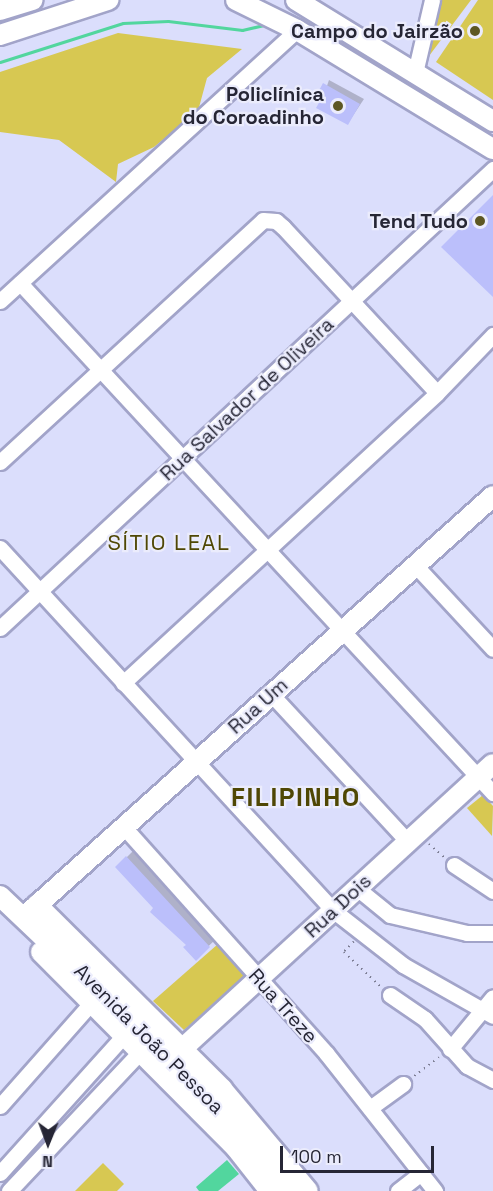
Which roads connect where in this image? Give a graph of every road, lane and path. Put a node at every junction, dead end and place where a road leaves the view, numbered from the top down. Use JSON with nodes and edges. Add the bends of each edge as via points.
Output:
{"nodes":[{"id":1,"x":33,"y":0,"type":"edge"},
{"id":2,"x":108,"y":0,"type":"edge"},
{"id":3,"x":236,"y":0,"type":"edge"},
{"id":4,"x":296,"y":0,"type":"edge"},
{"id":5,"x":327,"y":0,"type":"edge"},
{"id":6,"x":432,"y":0,"type":"edge"},
{"id":7,"x":0,"y":10,"type":"edge"},
{"id":8,"x":335,"y":25,"type":"junction"},
{"id":9,"x":297,"y":30,"type":"junction"},
{"id":10,"x":0,"y":35,"type":"edge"},
{"id":11,"x":328,"y":49,"type":"junction"},
{"id":12,"x":415,"y":73,"type":"junction"},
{"id":13,"x":440,"y":117,"type":"junction"},
{"id":14,"x":493,"y":122,"type":"edge"},
{"id":15,"x":493,"y":149,"type":"edge"},
{"id":16,"x":493,"y":169,"type":"edge"},
{"id":17,"x":20,"y":283,"type":"junction"},
{"id":18,"x":0,"y":301,"type":"edge"},
{"id":19,"x":353,"y":302,"type":"junction"},
{"id":20,"x":493,"y":335,"type":"edge"},
{"id":21,"x":100,"y":370,"type":"junction"},
{"id":22,"x":437,"y":393,"type":"junction"},
{"id":23,"x":184,"y":458,"type":"junction"},
{"id":24,"x":0,"y":462,"type":"edge"},
{"id":25,"x":493,"y":497,"type":"edge"},
{"id":26,"x":0,"y":548,"type":"edge"},
{"id":27,"x":267,"y":549,"type":"junction"},
{"id":28,"x":416,"y":566,"type":"junction"},
{"id":29,"x":40,"y":590,"type":"junction"},
{"id":30,"x":0,"y":628,"type":"edge"},
{"id":31,"x":344,"y":630,"type":"junction"},
{"id":32,"x":493,"y":650,"type":"edge"},
{"id":33,"x":123,"y":683,"type":"junction"},
{"id":34,"x":272,"y":694,"type":"junction"},
{"id":35,"x":196,"y":762,"type":"junction"},
{"id":36,"x":486,"y":771,"type":"edge"},
{"id":37,"x":493,"y":793,"type":"edge"},
{"id":38,"x":124,"y":827,"type":"junction"},
{"id":39,"x":413,"y":838,"type":"junction"},
{"id":40,"x":454,"y":865,"type":"joint"},
{"id":41,"x":358,"y":889,"type":"junction"},
{"id":42,"x":493,"y":891,"type":"edge"},
{"id":43,"x":0,"y":896,"type":"edge"},
{"id":44,"x":334,"y":910,"type":"junction"},
{"id":45,"x":31,"y":911,"type":"junction"},
{"id":46,"x":0,"y":913,"type":"edge"},
{"id":47,"x":493,"y":933,"type":"edge"},
{"id":48,"x":362,"y":934,"type":"junction"},
{"id":49,"x":259,"y":979,"type":"junction"},
{"id":50,"x":390,"y":995,"type":"joint"},
{"id":51,"x":493,"y":997,"type":"edge"},
{"id":52,"x":92,"y":1002,"type":"junction"},
{"id":53,"x":488,"y":1013,"type":"edge"},
{"id":54,"x":124,"y":1034,"type":"junction"},
{"id":55,"x":183,"y":1048,"type":"junction"},
{"id":56,"x":450,"y":1049,"type":"junction"},
{"id":57,"x":141,"y":1051,"type":"junction"},
{"id":58,"x":493,"y":1080,"type":"edge"},
{"id":59,"x":403,"y":1084,"type":"joint"},
{"id":60,"x":0,"y":1106,"type":"edge"},
{"id":61,"x":370,"y":1108,"type":"junction"},
{"id":62,"x":0,"y":1173,"type":"edge"},
{"id":63,"x":421,"y":1173,"type":"junction"},
{"id":64,"x":9,"y":1191,"type":"edge"},
{"id":65,"x":270,"y":1191,"type":"edge"},
{"id":66,"x":288,"y":1191,"type":"edge"},
{"id":67,"x":308,"y":1191,"type":"edge"},
{"id":68,"x":398,"y":1191,"type":"edge"},
{"id":69,"x":435,"y":1191,"type":"edge"}],
"edges":[{"from":1,"to":7,"type":"main road"},
{"from":2,"to":10,"type":"main road"},
{"from":3,"to":9,"type":"main road"},
{"from":4,"to":8,"type":"main road"},
{"from":5,"to":8,"type":"main road"},
{"from":6,"to":12,"type":"street"},
{"from":8,"to":12,"type":"main road"},
{"from":9,"to":11,"type":"main road"},
{"from":9,"to":17,"type":"street"},
{"from":11,"to":12,"type":"main road","via":[[352,53],[400,82],[410,81]]},
{"from":11,"to":13,"type":"main road"},
{"from":12,"to":14,"type":"main road"},
{"from":13,"to":14,"type":"main road","via":[[444,108],[452,107]]},
{"from":13,"to":15,"type":"main road"},
{"from":16,"to":19,"type":"street","name":"Rua Salvador de Oliveira"},
{"from":17,"to":18,"type":"street"},
{"from":17,"to":21,"type":"street"},
{"from":19,"to":21,"type":"street","via":[[283,227],[269,219],[257,225]]},
{"from":19,"to":22,"type":"street"},
{"from":19,"to":23,"type":"street","name":"Rua Salvador de Oliveira"},
{"from":20,"to":22,"type":"street"},
{"from":21,"to":23,"type":"street"},
{"from":21,"to":24,"type":"street"},
{"from":22,"to":27,"type":"street"},
{"from":23,"to":27,"type":"street"},
{"from":23,"to":29,"type":"street","name":"Rua Salvador de Oliveira"},
{"from":25,"to":28,"type":"main road","name":"Rua Um"},
{"from":26,"to":29,"type":"street"},
{"from":27,"to":31,"type":"street"},
{"from":27,"to":33,"type":"street"},
{"from":28,"to":31,"type":"main road","name":"Rua Um"},
{"from":28,"to":32,"type":"street"},
{"from":29,"to":30,"type":"street","name":"Rua Salvador de Oliveira"},
{"from":29,"to":33,"type":"street"},
{"from":31,"to":34,"type":"main road","name":"Rua Um"},
{"from":31,"to":36,"type":"street"},
{"from":33,"to":35,"type":"street"},
{"from":34,"to":35,"type":"main road","name":"Rua Um"},
{"from":34,"to":39,"type":"street"},
{"from":35,"to":38,"type":"main road","name":"Rua Um"},
{"from":35,"to":44,"type":"street"},
{"from":36,"to":37,"type":"street"},
{"from":36,"to":39,"type":"main road","name":"Rua Dois"},
{"from":38,"to":45,"type":"main road","name":"Rua Um"},
{"from":38,"to":49,"type":"street","name":"Rua Treze"},
{"from":39,"to":40,"type":"path"},
{"from":39,"to":41,"type":"main road","name":"Rua Dois"},
{"from":40,"to":42,"type":"street"},
{"from":41,"to":44,"type":"main road","name":"Rua Dois"},
{"from":41,"to":47,"type":"street","via":[[390,915],[467,933]]},
{"from":43,"to":45,"type":"main road","name":"Avenida João Pessoa"},
{"from":44,"to":48,"type":"street"},
{"from":44,"to":49,"type":"main road","name":"Rua Dois"},
{"from":45,"to":55,"type":"main road"},
{"from":45,"to":66,"type":"main road","name":"Avenida João Pessoa","via":[[250,1141]]},
{"from":46,"to":52,"type":"main road","name":"Avenida João Pessoa"},
{"from":48,"to":50,"type":"path","via":[[344,952]]},
{"from":48,"to":53,"type":"street","via":[[403,965]]},
{"from":49,"to":55,"type":"main road","name":"Rua Dois"},
{"from":49,"to":61,"type":"street","name":"Rua Treze"},
{"from":50,"to":56,"type":"street","via":[[425,1019]]},
{"from":51,"to":53,"type":"street"},
{"from":52,"to":54,"type":"main road","name":"Avenida João Pessoa"},
{"from":52,"to":60,"type":"street"},
{"from":53,"to":56,"type":"street"},
{"from":54,"to":57,"type":"main road","name":"Avenida João Pessoa"},
{"from":54,"to":62,"type":"street"},
{"from":55,"to":67,"type":"main road"},
{"from":56,"to":58,"type":"street","via":[[467,1065]]},
{"from":56,"to":59,"type":"path"},
{"from":57,"to":64,"type":"street"},
{"from":57,"to":65,"type":"main road","name":"Avenida João Pessoa","via":[[236,1148]]},
{"from":59,"to":61,"type":"street"},
{"from":61,"to":63,"type":"street","name":"Rua Treze"},
{"from":63,"to":68,"type":"street"},
{"from":63,"to":69,"type":"street","name":"Rua Treze"}]}
